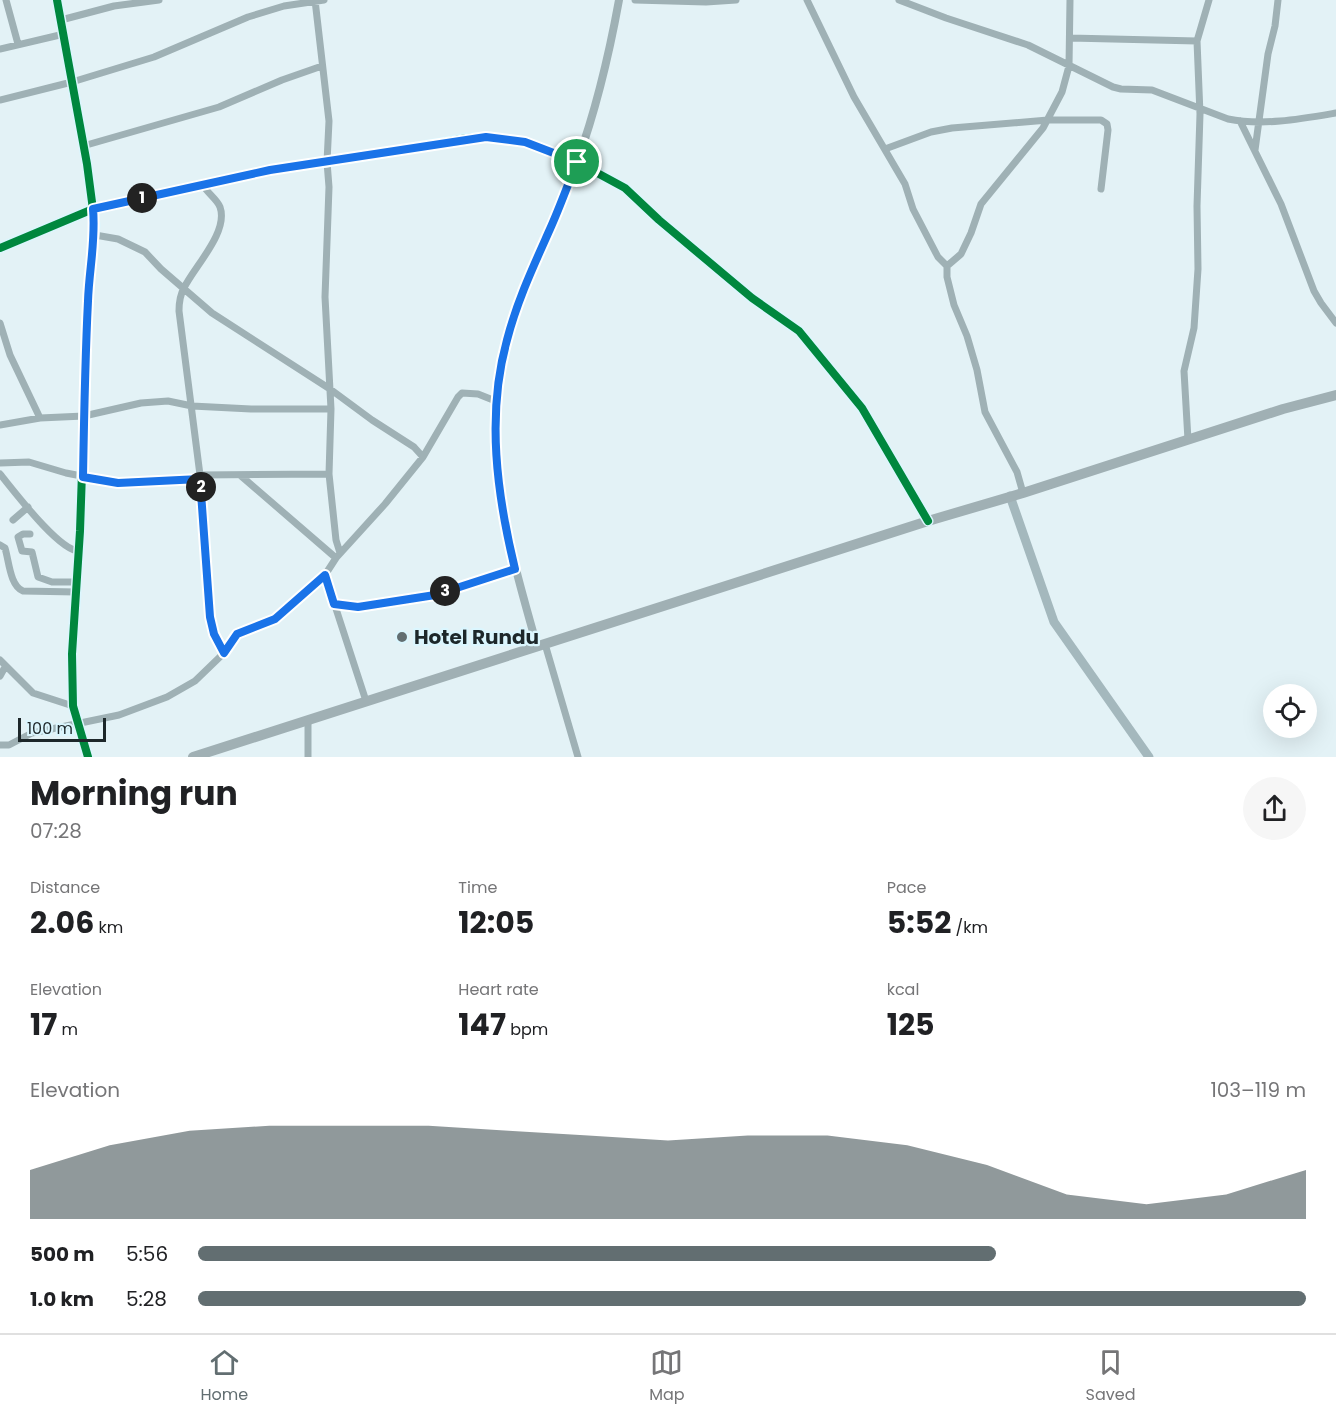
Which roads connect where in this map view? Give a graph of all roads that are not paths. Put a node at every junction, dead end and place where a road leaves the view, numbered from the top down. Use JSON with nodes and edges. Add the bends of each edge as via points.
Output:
{"nodes":[{"id":1,"x":6,"y":0,"type":"edge"},
{"id":2,"x":57,"y":0,"type":"edge"},
{"id":3,"x":159,"y":0,"type":"edge"},
{"id":4,"x":324,"y":0,"type":"edge"},
{"id":5,"x":619,"y":0,"type":"edge"},
{"id":6,"x":635,"y":0,"type":"edge"},
{"id":7,"x":736,"y":0,"type":"edge"},
{"id":8,"x":807,"y":0,"type":"edge"},
{"id":9,"x":899,"y":0,"type":"edge"},
{"id":10,"x":1070,"y":0,"type":"edge"},
{"id":11,"x":1209,"y":0,"type":"edge"},
{"id":12,"x":1278,"y":0,"type":"edge"},
{"id":13,"x":315,"y":1,"type":"edge"},
{"id":14,"x":61,"y":20,"type":"junction"},
{"id":15,"x":64,"y":34,"type":"junction"},
{"id":16,"x":1070,"y":38,"type":"junction"},
{"id":17,"x":1197,"y":41,"type":"junction"},
{"id":18,"x":18,"y":44,"type":"junction"},
{"id":19,"x":0,"y":49,"type":"edge"},
{"id":20,"x":322,"y":66,"type":"junction"},
{"id":21,"x":1070,"y":66,"type":"junction"},
{"id":22,"x":72,"y":82,"type":"junction"},
{"id":23,"x":0,"y":99,"type":"edge"},
{"id":24,"x":1200,"y":110,"type":"junction"},
{"id":25,"x":1336,"y":113,"type":"edge"},
{"id":26,"x":1048,"y":120,"type":"junction"},
{"id":27,"x":1240,"y":121,"type":"junction"},
{"id":28,"x":1257,"y":121,"type":"junction"},
{"id":29,"x":83,"y":146,"type":"junction"},
{"id":30,"x":885,"y":149,"type":"junction"},
{"id":31,"x":1255,"y":150,"type":"junction"},
{"id":32,"x":327,"y":162,"type":"junction"},
{"id":33,"x":577,"y":162,"type":"junction"},
{"id":34,"x":203,"y":185,"type":"junction"},
{"id":35,"x":1101,"y":189,"type":"dead end"},
{"id":36,"x":93,"y":209,"type":"junction"},
{"id":37,"x":94,"y":235,"type":"junction"},
{"id":38,"x":0,"y":248,"type":"edge"},
{"id":39,"x":947,"y":267,"type":"junction"},
{"id":40,"x":184,"y":288,"type":"junction"},
{"id":41,"x":0,"y":323,"type":"edge"},
{"id":42,"x":1336,"y":323,"type":"edge"},
{"id":43,"x":330,"y":389,"type":"junction"},
{"id":44,"x":1336,"y":395,"type":"edge"},
{"id":45,"x":498,"y":402,"type":"junction"},
{"id":46,"x":192,"y":406,"type":"junction"},
{"id":47,"x":331,"y":410,"type":"junction"},
{"id":48,"x":84,"y":416,"type":"junction"},
{"id":49,"x":40,"y":418,"type":"junction"},
{"id":50,"x":0,"y":425,"type":"edge"},
{"id":51,"x":1188,"y":440,"type":"junction"},
{"id":52,"x":423,"y":457,"type":"junction"},
{"id":53,"x":0,"y":463,"type":"edge"},
{"id":54,"x":0,"y":474,"type":"edge"},
{"id":55,"x":329,"y":474,"type":"junction"},
{"id":56,"x":240,"y":475,"type":"junction"},
{"id":57,"x":83,"y":477,"type":"junction"},
{"id":58,"x":200,"y":477,"type":"junction"},
{"id":59,"x":1023,"y":493,"type":"junction"},
{"id":60,"x":1010,"y":496,"type":"junction"},
{"id":61,"x":28,"y":507,"type":"junction"},
{"id":62,"x":13,"y":520,"type":"dead end"},
{"id":63,"x":927,"y":521,"type":"junction"},
{"id":64,"x":30,"y":534,"type":"dead end"},
{"id":65,"x":0,"y":545,"type":"edge"},
{"id":66,"x":79,"y":550,"type":"junction"},
{"id":67,"x":338,"y":556,"type":"junction"},
{"id":68,"x":515,"y":569,"type":"junction"},
{"id":69,"x":325,"y":575,"type":"junction"},
{"id":70,"x":77,"y":582,"type":"junction"},
{"id":71,"x":76,"y":592,"type":"junction"},
{"id":72,"x":334,"y":604,"type":"junction"},
{"id":73,"x":541,"y":645,"type":"junction"},
{"id":74,"x":224,"y":653,"type":"junction"},
{"id":75,"x":2,"y":664,"type":"edge"},
{"id":76,"x":0,"y":676,"type":"edge"},
{"id":77,"x":366,"y":701,"type":"junction"},
{"id":78,"x":73,"y":706,"type":"junction"},
{"id":79,"x":308,"y":720,"type":"junction"},
{"id":80,"x":77,"y":724,"type":"junction"},
{"id":81,"x":0,"y":745,"type":"edge"},
{"id":82,"x":213,"y":754,"type":"edge"},
{"id":83,"x":88,"y":757,"type":"edge"},
{"id":84,"x":193,"y":757,"type":"edge"},
{"id":85,"x":308,"y":757,"type":"edge"},
{"id":86,"x":578,"y":757,"type":"edge"},
{"id":87,"x":1149,"y":757,"type":"edge"}],
"edges":[{"from":1,"to":18,"type":"street"},
{"from":2,"to":14,"type":"street"},
{"from":3,"to":14,"type":"street","via":[[114,6]]},
{"from":4,"to":13,"type":"street"},
{"from":5,"to":33,"type":"street","via":[[599,90]]},
{"from":6,"to":7,"type":"street"},
{"from":8,"to":30,"type":"street","via":[[854,97]]},
{"from":9,"to":21,"type":"street","via":[[1028,45]]},
{"from":10,"to":16,"type":"street"},
{"from":11,"to":17,"type":"street"},
{"from":12,"to":28,"type":"street"},
{"from":13,"to":20,"type":"street"},
{"from":13,"to":22,"type":"street","via":[[248,17],[154,57]]},
{"from":14,"to":15,"type":"street"},
{"from":15,"to":18,"type":"street"},
{"from":15,"to":22,"type":"street"},
{"from":16,"to":17,"type":"street"},
{"from":16,"to":21,"type":"street"},
{"from":17,"to":24,"type":"street"},
{"from":18,"to":19,"type":"street"},
{"from":20,"to":29,"type":"street","via":[[219,107]]},
{"from":20,"to":32,"type":"street","via":[[329,121]]},
{"from":21,"to":24,"type":"street","via":[[1113,87],[1152,90]]},
{"from":21,"to":26,"type":"street"},
{"from":22,"to":23,"type":"street"},
{"from":22,"to":29,"type":"street"},
{"from":24,"to":27,"type":"street"},
{"from":24,"to":51,"type":"street","via":[[1196,304],[1184,371]]},
{"from":25,"to":28,"type":"street"},
{"from":26,"to":30,"type":"street","via":[[944,129]]},
{"from":26,"to":35,"type":"street","via":[[1105,122],[1108,130]]},
{"from":26,"to":39,"type":"street","via":[[986,196],[961,254]]},
{"from":27,"to":28,"type":"street"},
{"from":27,"to":31,"type":"street"},
{"from":28,"to":31,"type":"street"},
{"from":29,"to":36,"type":"street"},
{"from":30,"to":39,"type":"street","via":[[913,209]]},
{"from":31,"to":42,"type":"street","via":[[1281,204],[1314,291]]},
{"from":32,"to":33,"type":"street","via":[[486,137],[525,142]]},
{"from":32,"to":34,"type":"street"},
{"from":32,"to":43,"type":"street","via":[[325,297]]},
{"from":33,"to":45,"type":"street","via":[[514,315],[503,357]]},
{"from":33,"to":63,"type":"street","via":[[625,188],[752,298],[799,331],[862,408]]},
{"from":34,"to":36,"type":"street"},
{"from":34,"to":40,"type":"street","via":[[220,205],[221,218],[212,243]]},
{"from":36,"to":37,"type":"street"},
{"from":36,"to":38,"type":"street"},
{"from":37,"to":40,"type":"street","via":[[137,247]]},
{"from":37,"to":48,"type":"street","via":[[88,289]]},
{"from":39,"to":59,"type":"street","via":[[985,412],[1017,472]]},
{"from":40,"to":43,"type":"street","via":[[212,313]]},
{"from":40,"to":46,"type":"street","via":[[179,311]]},
{"from":41,"to":49,"type":"street","via":[[10,355]]},
{"from":43,"to":47,"type":"street"},
{"from":43,"to":52,"type":"street"},
{"from":44,"to":51,"type":"highway"},
{"from":45,"to":52,"type":"street","via":[[462,393]]},
{"from":45,"to":68,"type":"street","via":[[498,488]]},
{"from":46,"to":47,"type":"street"},
{"from":46,"to":48,"type":"street","via":[[168,401],[141,403]]},
{"from":46,"to":58,"type":"street"},
{"from":47,"to":55,"type":"street"},
{"from":48,"to":49,"type":"street"},
{"from":48,"to":57,"type":"street"},
{"from":49,"to":50,"type":"street"},
{"from":51,"to":59,"type":"highway"},
{"from":52,"to":67,"type":"street"},
{"from":53,"to":57,"type":"street","via":[[29,462]]},
{"from":54,"to":61,"type":"street"},
{"from":55,"to":56,"type":"street"},
{"from":55,"to":67,"type":"street"},
{"from":56,"to":58,"type":"street"},
{"from":56,"to":67,"type":"street"},
{"from":57,"to":58,"type":"street","via":[[118,483]]},
{"from":57,"to":66,"type":"street"},
{"from":58,"to":74,"type":"street","via":[[210,617]]},
{"from":59,"to":60,"type":"highway"},
{"from":60,"to":63,"type":"highway"},
{"from":60,"to":87,"type":"main road","via":[[1054,622]]},
{"from":61,"to":62,"type":"street"},
{"from":61,"to":66,"type":"street","via":[[70,549]]},
{"from":63,"to":73,"type":"highway"},
{"from":64,"to":70,"type":"street","via":[[18,537],[21,551],[32,552],[39,577],[52,582]]},
{"from":65,"to":71,"type":"street","via":[[5,549],[18,589]]},
{"from":66,"to":70,"type":"street"},
{"from":67,"to":69,"type":"street"},
{"from":68,"to":72,"type":"street","via":[[435,595],[358,607]]},
{"from":68,"to":73,"type":"street"},
{"from":69,"to":72,"type":"street"},
{"from":69,"to":74,"type":"street","via":[[275,619],[237,634]]},
{"from":70,"to":71,"type":"street"},
{"from":71,"to":78,"type":"street"},
{"from":72,"to":77,"type":"street"},
{"from":73,"to":77,"type":"highway"},
{"from":73,"to":86,"type":"street"},
{"from":74,"to":80,"type":"street","via":[[195,681],[167,697],[119,715]]},
{"from":75,"to":76,"type":"street"},
{"from":75,"to":78,"type":"street","via":[[33,693]]},
{"from":77,"to":79,"type":"highway"},
{"from":78,"to":80,"type":"street"},
{"from":79,"to":82,"type":"highway"},
{"from":79,"to":85,"type":"street"},
{"from":80,"to":81,"type":"street"},
{"from":80,"to":83,"type":"street"},
{"from":82,"to":84,"type":"highway"}]}
